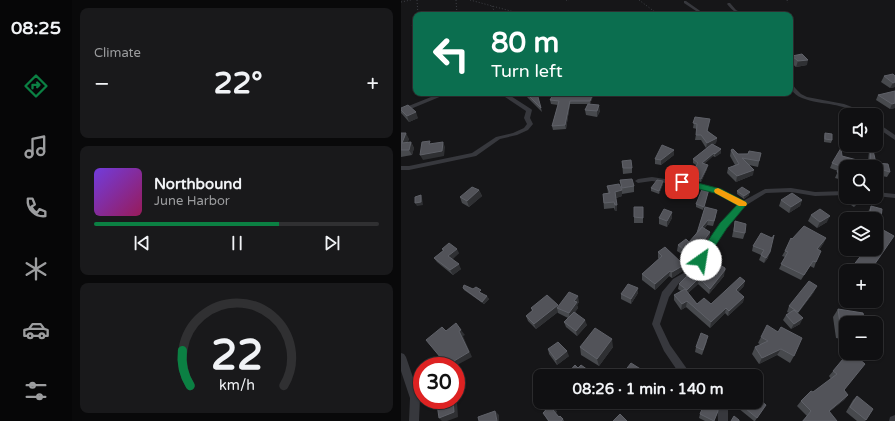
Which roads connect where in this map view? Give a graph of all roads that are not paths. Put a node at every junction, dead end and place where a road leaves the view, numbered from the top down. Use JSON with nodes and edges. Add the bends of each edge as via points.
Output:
{"nodes":[{"id":1,"x":685,"y":2,"type":"dead end"},
{"id":2,"x":729,"y":4,"type":"dead end"},
{"id":3,"x":699,"y":12,"type":"edge"},
{"id":4,"x":737,"y":12,"type":"edge"},
{"id":5,"x":793,"y":88,"type":"edge"},
{"id":6,"x":438,"y":96,"type":"edge"},
{"id":7,"x":507,"y":96,"type":"edge"},
{"id":8,"x":850,"y":108,"type":"edge"},
{"id":9,"x":401,"y":111,"type":"edge"},
{"id":10,"x":883,"y":129,"type":"edge"},
{"id":11,"x":895,"y":138,"type":"edge"},
{"id":12,"x":401,"y":168,"type":"edge"},
{"id":13,"x":638,"y":181,"type":"dead end"},
{"id":14,"x":839,"y":193,"type":"edge"},
{"id":15,"x":883,"y":195,"type":"edge"},
{"id":16,"x":895,"y":196,"type":"edge"},
{"id":17,"x":743,"y":204,"type":"junction"},
{"id":18,"x":401,"y":357,"type":"edge"},
{"id":19,"x":682,"y":369,"type":"edge"},
{"id":20,"x":723,"y":409,"type":"edge"},
{"id":21,"x":414,"y":421,"type":"edge"},
{"id":22,"x":723,"y":421,"type":"edge"}],
"edges":[{"from":1,"to":3,"type":"street"},
{"from":2,"to":4,"type":"street"},
{"from":5,"to":8,"type":"street","via":[[800,95],[814,100]]},
{"from":6,"to":9,"type":"street"},
{"from":7,"to":12,"type":"street","via":[[529,110],[527,118],[530,124],[526,129],[498,138],[475,155]]},
{"from":10,"to":11,"type":"street"},
{"from":13,"to":17,"type":"street","via":[[672,179],[687,182],[718,191]]},
{"from":14,"to":17,"type":"street","via":[[765,191]]},
{"from":15,"to":16,"type":"street"},
{"from":17,"to":19,"type":"street","via":[[701,260],[665,294],[656,324],[667,348]]},
{"from":18,"to":21,"type":"street","via":[[415,398]]},
{"from":20,"to":22,"type":"street"}]}
